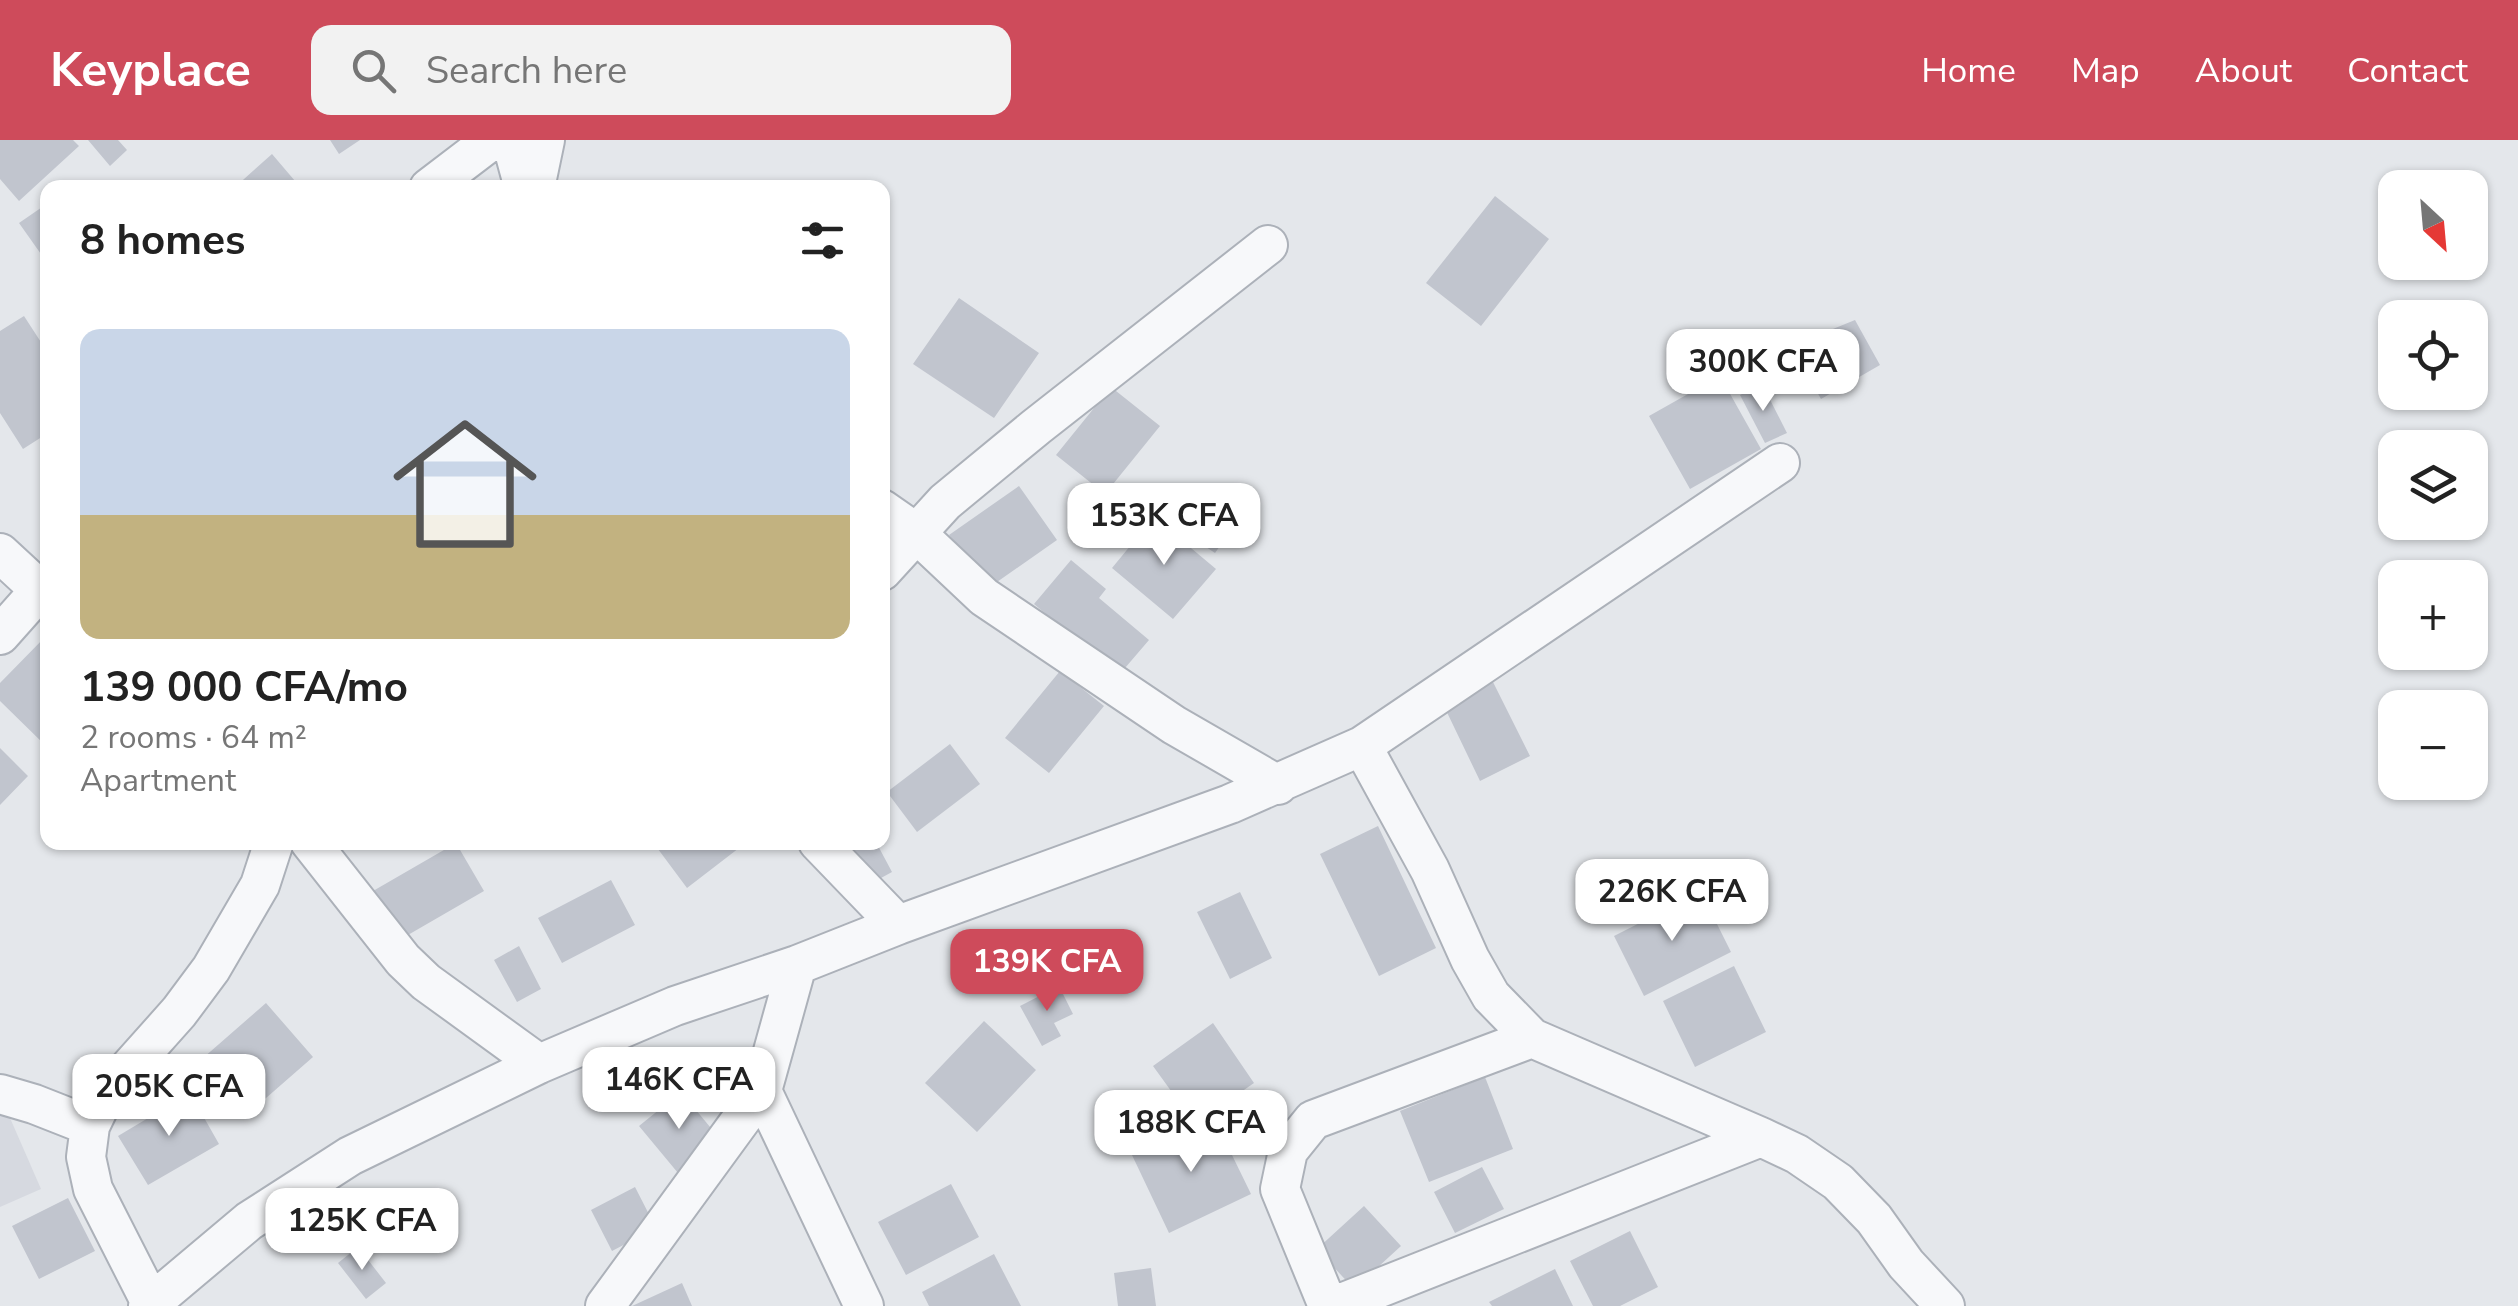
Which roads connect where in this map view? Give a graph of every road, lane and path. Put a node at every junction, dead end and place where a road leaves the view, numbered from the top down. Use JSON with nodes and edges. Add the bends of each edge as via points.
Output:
{"nodes":[{"id":1,"x":492,"y":140,"type":"edge"},
{"id":2,"x":511,"y":140,"type":"edge"},
{"id":3,"x":545,"y":140,"type":"edge"},
{"id":4,"x":440,"y":180,"type":"edge"},
{"id":5,"x":522,"y":180,"type":"edge"},
{"id":6,"x":536,"y":180,"type":"edge"},
{"id":7,"x":1268,"y":245,"type":"dead end"},
{"id":8,"x":1780,"y":463,"type":"dead end"},
{"id":9,"x":890,"y":514,"type":"edge"},
{"id":10,"x":916,"y":532,"type":"junction"},
{"id":11,"x":0,"y":554,"type":"edge"},
{"id":12,"x":890,"y":562,"type":"edge"},
{"id":13,"x":40,"y":583,"type":"edge"},
{"id":14,"x":40,"y":591,"type":"edge"},
{"id":15,"x":0,"y":636,"type":"edge"},
{"id":16,"x":1362,"y":746,"type":"junction"},
{"id":17,"x":1278,"y":785,"type":"junction"},
{"id":18,"x":278,"y":850,"type":"edge"},
{"id":19,"x":316,"y":850,"type":"edge"},
{"id":20,"x":826,"y":850,"type":"edge"},
{"id":21,"x":898,"y":925,"type":"junction"},
{"id":22,"x":797,"y":965,"type":"junction"},
{"id":23,"x":1532,"y":1038,"type":"junction"},
{"id":24,"x":539,"y":1064,"type":"junction"},
{"id":25,"x":762,"y":1091,"type":"junction"},
{"id":26,"x":0,"y":1094,"type":"edge"},
{"id":27,"x":90,"y":1126,"type":"junction"},
{"id":28,"x":1761,"y":1137,"type":"junction"},
{"id":29,"x":150,"y":1304,"type":"edge"},
{"id":30,"x":605,"y":1306,"type":"edge"},
{"id":31,"x":864,"y":1306,"type":"edge"},
{"id":32,"x":1331,"y":1306,"type":"edge"},
{"id":33,"x":1944,"y":1306,"type":"edge"}],
"edges":[{"from":1,"to":4,"type":"street"},
{"from":2,"to":5,"type":"street"},
{"from":3,"to":6,"type":"street"},
{"from":7,"to":10,"type":"street","via":[[1036,427]]},
{"from":8,"to":16,"type":"street"},
{"from":9,"to":10,"type":"street"},
{"from":10,"to":12,"type":"street"},
{"from":10,"to":17,"type":"street","via":[[984,597],[1174,726]]},
{"from":11,"to":13,"type":"street"},
{"from":14,"to":15,"type":"street"},
{"from":16,"to":17,"type":"street"},
{"from":16,"to":23,"type":"street","via":[[1491,996]]},
{"from":17,"to":21,"type":"street"},
{"from":18,"to":27,"type":"street","via":[[211,968],[105,1095]]},
{"from":19,"to":24,"type":"street","via":[[403,960]]},
{"from":20,"to":21,"type":"street"},
{"from":21,"to":22,"type":"street"},
{"from":22,"to":24,"type":"street","via":[[674,1006]]},
{"from":22,"to":25,"type":"street"},
{"from":23,"to":28,"type":"street"},
{"from":23,"to":32,"type":"street","via":[[1313,1120],[1288,1150],[1280,1188]]},
{"from":24,"to":29,"type":"street","via":[[350,1156],[249,1221]]},
{"from":25,"to":30,"type":"street"},
{"from":25,"to":31,"type":"street"},
{"from":26,"to":27,"type":"street"},
{"from":27,"to":29,"type":"street","via":[[92,1189]]},
{"from":28,"to":32,"type":"street"},
{"from":28,"to":33,"type":"street","via":[[1838,1182]]}]}
